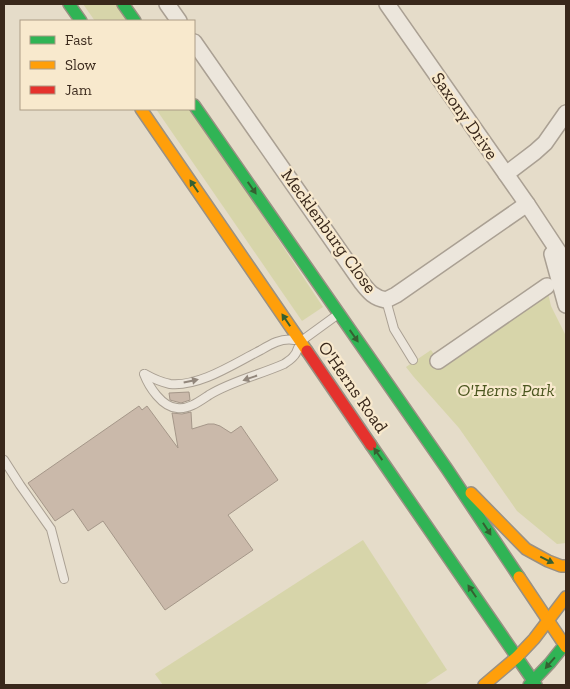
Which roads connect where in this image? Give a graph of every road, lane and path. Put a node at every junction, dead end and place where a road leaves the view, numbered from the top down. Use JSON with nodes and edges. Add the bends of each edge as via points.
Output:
{"nodes":[{"id":1,"x":70,"y":4,"type":"edge"},
{"id":2,"x":123,"y":4,"type":"edge"},
{"id":3,"x":167,"y":4,"type":"edge"},
{"id":4,"x":387,"y":4,"type":"edge"},
{"id":5,"x":81,"y":20,"type":"edge"},
{"id":6,"x":134,"y":20,"type":"edge"},
{"id":7,"x":178,"y":20,"type":"edge"},
{"id":8,"x":195,"y":43,"type":"edge"},
{"id":9,"x":195,"y":106,"type":"edge"},
{"id":10,"x":142,"y":110,"type":"edge"},
{"id":11,"x":566,"y":113,"type":"edge"},
{"id":12,"x":506,"y":174,"type":"junction"},
{"id":13,"x":527,"y":204,"type":"junction"},
{"id":14,"x":543,"y":228,"type":"junction"},
{"id":15,"x":566,"y":267,"type":"edge"},
{"id":16,"x":547,"y":286,"type":"dead end"},
{"id":17,"x":386,"y":300,"type":"junction"},
{"id":18,"x":566,"y":305,"type":"edge"},
{"id":19,"x":339,"y":314,"type":"junction"},
{"id":20,"x":300,"y":341,"type":"junction"},
{"id":21,"x":413,"y":360,"type":"dead end"},
{"id":22,"x":438,"y":361,"type":"dead end"},
{"id":23,"x":4,"y":460,"type":"edge"},
{"id":24,"x":447,"y":469,"type":"junction"},
{"id":25,"x":566,"y":566,"type":"edge"},
{"id":26,"x":64,"y":579,"type":"dead end"},
{"id":27,"x":566,"y":597,"type":"edge"},
{"id":28,"x":548,"y":620,"type":"junction"},
{"id":29,"x":566,"y":645,"type":"edge"},
{"id":30,"x":517,"y":657,"type":"junction"},
{"id":31,"x":533,"y":684,"type":"edge"},
{"id":32,"x":484,"y":685,"type":"edge"}],
"edges":[{"from":1,"to":5,"type":"main road"},
{"from":2,"to":6,"type":"main road"},
{"from":3,"to":7,"type":"street"},
{"from":4,"to":12,"type":"street","name":"Saxony Drive"},
{"from":8,"to":17,"type":"street","name":"Mecklenburg Close","via":[[362,283],[374,296]]},
{"from":9,"to":19,"type":"main road","name":"O'Herns Road","one_way":true},
{"from":20,"to":10,"type":"main road","name":"O'Herns Road","one_way":true},
{"from":11,"to":12,"type":"street","via":[[546,143]]},
{"from":12,"to":13,"type":"street","name":"Saxony Drive"},
{"from":13,"to":14,"type":"street","name":"Saxony Drive"},
{"from":13,"to":17,"type":"street","name":"Mecklenburg Close"},
{"from":14,"to":15,"type":"street","name":"Saxony Drive"},
{"from":14,"to":18,"type":"street","name":"Saxony Drive"},
{"from":16,"to":22,"type":"street"},
{"from":17,"to":21,"type":"lane","via":[[394,329]]},
{"from":19,"to":20,"type":"lane"},
{"from":19,"to":24,"type":"main road","name":"O'Herns Road","one_way":true},
{"from":20,"to":20,"type":"lane","one_way":true,"via":[[293,358],[284,364],[217,390],[187,407],[168,405],[149,386],[144,374],[170,384],[188,383],[206,378],[274,343],[286,339]]},
{"from":30,"to":20,"type":"main road","name":"O'Herns Road","one_way":true},
{"from":23,"to":26,"type":"lane","via":[[50,529]]},
{"from":24,"to":25,"type":"main road","one_way":true,"via":[[526,548],[548,561]]},
{"from":24,"to":28,"type":"main road","name":"O'Herns Road","one_way":true},
{"from":27,"to":28,"type":"main road"},
{"from":28,"to":29,"type":"main road","name":"O'Herns Road"},
{"from":28,"to":30,"type":"main road"},
{"from":29,"to":31,"type":"main road","one_way":true},
{"from":30,"to":31,"type":"main road","name":"O'Herns Road"},
{"from":30,"to":32,"type":"main road"}]}
